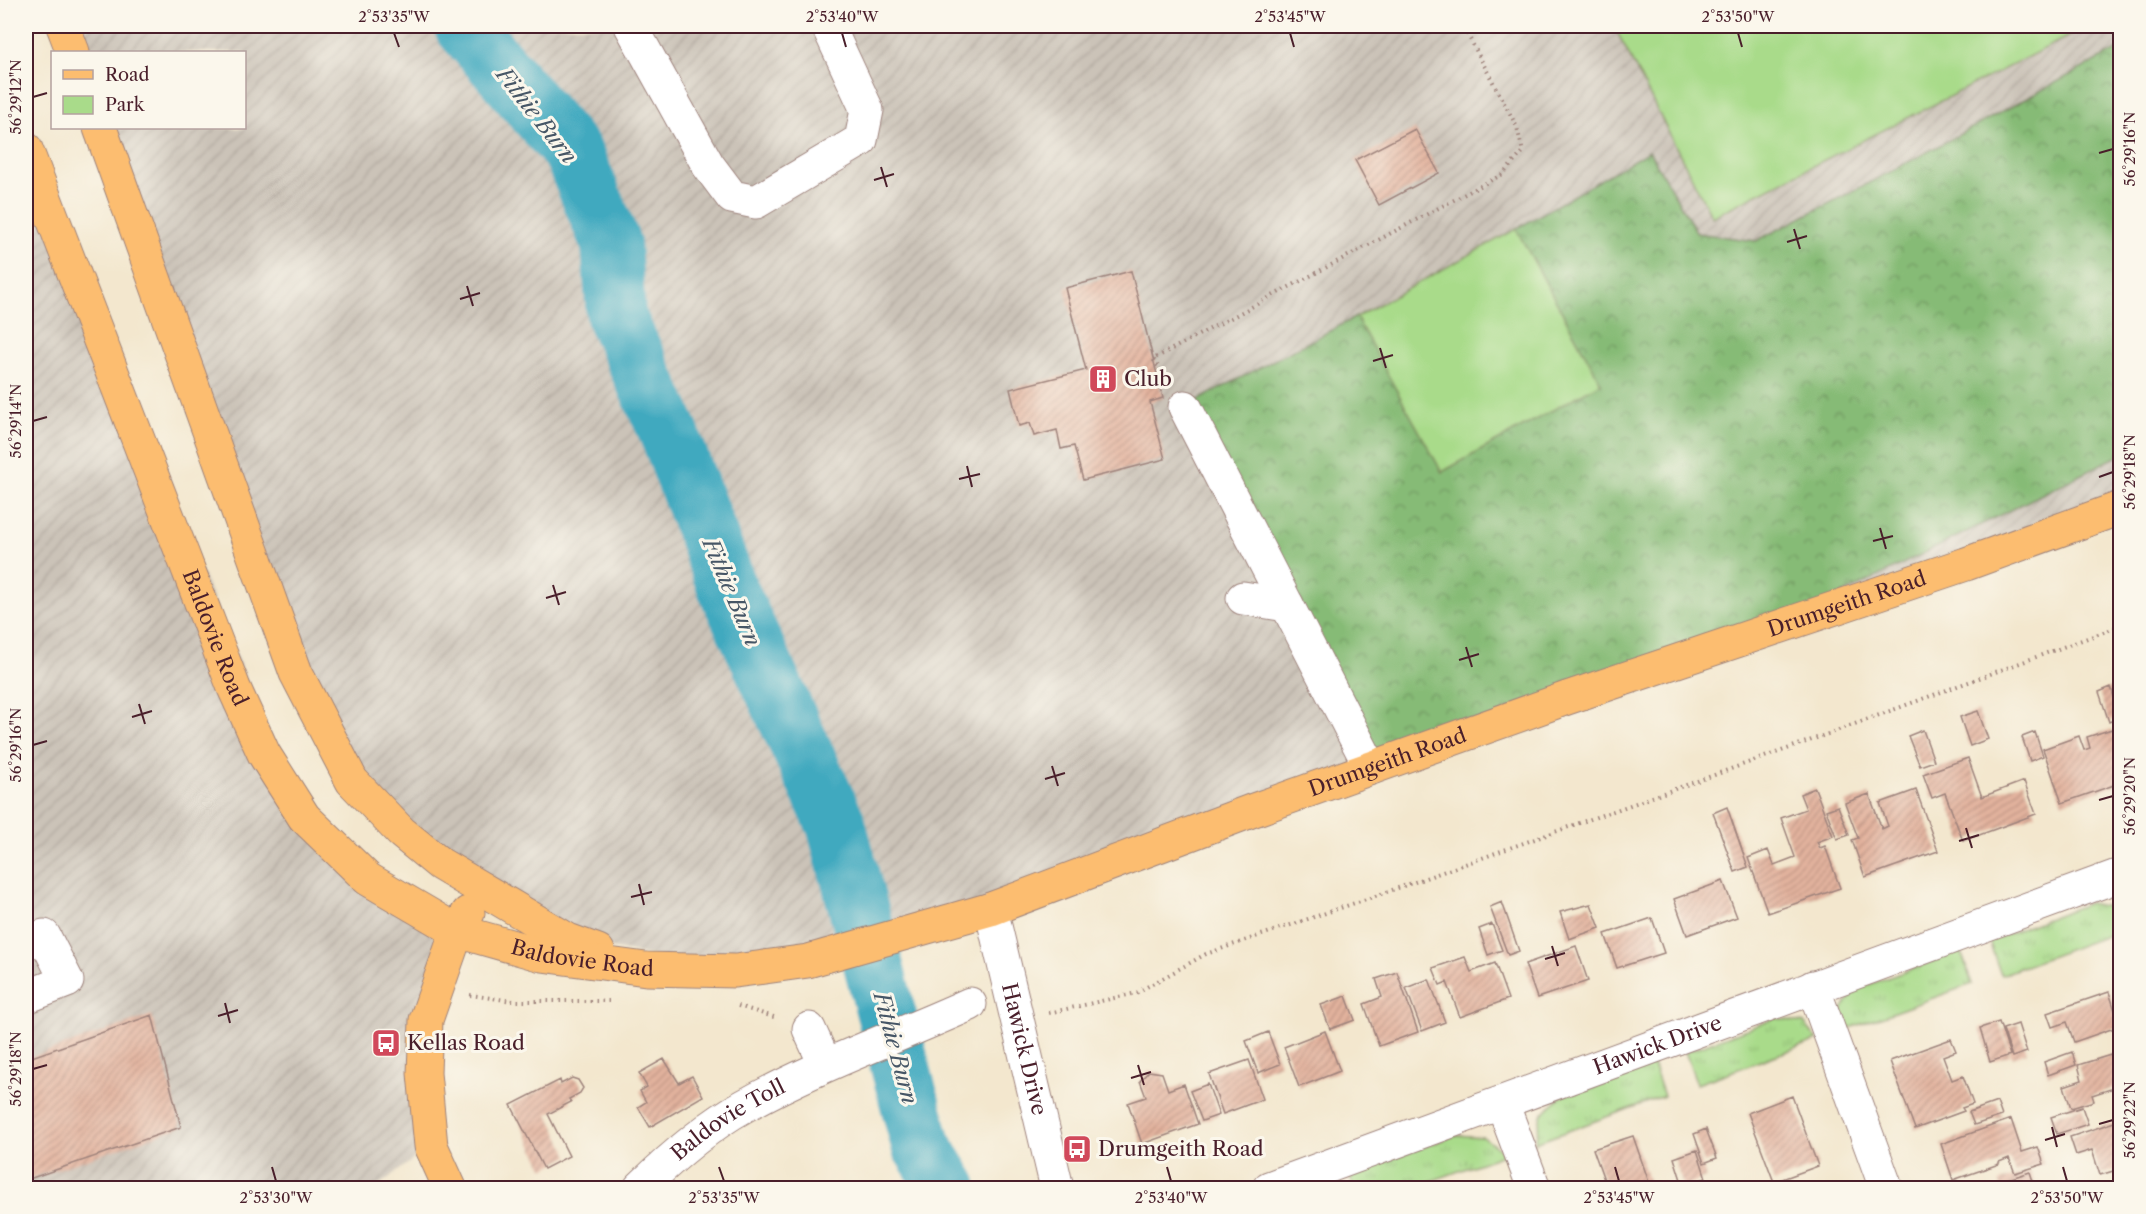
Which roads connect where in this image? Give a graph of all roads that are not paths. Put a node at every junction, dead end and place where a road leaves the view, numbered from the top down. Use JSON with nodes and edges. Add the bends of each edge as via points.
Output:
{"nodes":[{"id":1,"x":63,"y":26,"type":"edge"},
{"id":2,"x":828,"y":26,"type":"edge"},
{"id":3,"x":637,"y":27,"type":"edge"},
{"id":4,"x":73,"y":51,"type":"edge"},
{"id":5,"x":100,"y":129,"type":"edge"},
{"id":6,"x":26,"y":149,"type":"edge"},
{"id":7,"x":1185,"y":407,"type":"road end"},
{"id":8,"x":2121,"y":508,"type":"edge"},
{"id":9,"x":1243,"y":598,"type":"dead end"},
{"id":10,"x":1287,"y":605,"type":"junction"},
{"id":11,"x":1371,"y":768,"type":"junction"},
{"id":12,"x":2121,"y":875,"type":"edge"},
{"id":13,"x":482,"y":891,"type":"junction"},
{"id":14,"x":991,"y":909,"type":"junction"},
{"id":15,"x":457,"y":931,"type":"junction"},
{"id":16,"x":26,"y":943,"type":"edge"},
{"id":17,"x":646,"y":969,"type":"junction"},
{"id":18,"x":1813,"y":987,"type":"junction"},
{"id":19,"x":26,"y":997,"type":"edge"},
{"id":20,"x":958,"y":1009,"type":"dead end"},
{"id":21,"x":809,"y":1029,"type":"road end"},
{"id":22,"x":825,"y":1064,"type":"junction"},
{"id":23,"x":1502,"y":1103,"type":"junction"},
{"id":24,"x":450,"y":1188,"type":"edge"},
{"id":25,"x":640,"y":1188,"type":"edge"},
{"id":26,"x":1057,"y":1188,"type":"edge"},
{"id":27,"x":1269,"y":1188,"type":"edge"},
{"id":28,"x":1534,"y":1188,"type":"edge"},
{"id":29,"x":1886,"y":1188,"type":"edge"}],
"edges":[{"from":1,"to":4,"type":"main road"},
{"from":2,"to":3,"type":"street","via":[[867,110],[861,140],[756,202],[732,197],[708,165]]},
{"from":5,"to":13,"type":"main road","name":"Baldovie Road","via":[[296,673],[320,725],[352,781],[401,832]]},
{"from":6,"to":15,"type":"main road","name":"Baldovie Road","via":[[234,688],[264,754],[304,817],[368,879]]},
{"from":7,"to":10,"type":"street"},
{"from":8,"to":11,"type":"main road","name":"Drumgeith Road"},
{"from":9,"to":10,"type":"street"},
{"from":10,"to":11,"type":"street"},
{"from":11,"to":14,"type":"main road","name":"Drumgeith Road"},
{"from":12,"to":18,"type":"street","name":"Hawick Drive"},
{"from":13,"to":15,"type":"main road"},
{"from":13,"to":17,"type":"main road","name":"Baldovie Road","via":[[568,940]]},
{"from":14,"to":17,"type":"main road","name":"Drumgeith Road","via":[[808,961],[735,971]]},
{"from":14,"to":26,"type":"street","name":"Hawick Drive"},
{"from":15,"to":17,"type":"main road","name":"Baldovie Road","via":[[542,955]]},
{"from":15,"to":24,"type":"main road","via":[[426,1020],[424,1073],[431,1146]]},
{"from":16,"to":19,"type":"street","via":[[44,936],[67,981]]},
{"from":18,"to":23,"type":"street","name":"Hawick Drive"},
{"from":18,"to":29,"type":"street"},
{"from":20,"to":22,"type":"street","name":"Baldovie Toll"},
{"from":21,"to":22,"type":"street"},
{"from":22,"to":25,"type":"street","name":"Baldovie Toll","via":[[742,1107],[671,1159]]},
{"from":23,"to":27,"type":"street","name":"Hawick Drive"},
{"from":23,"to":28,"type":"street"}]}
